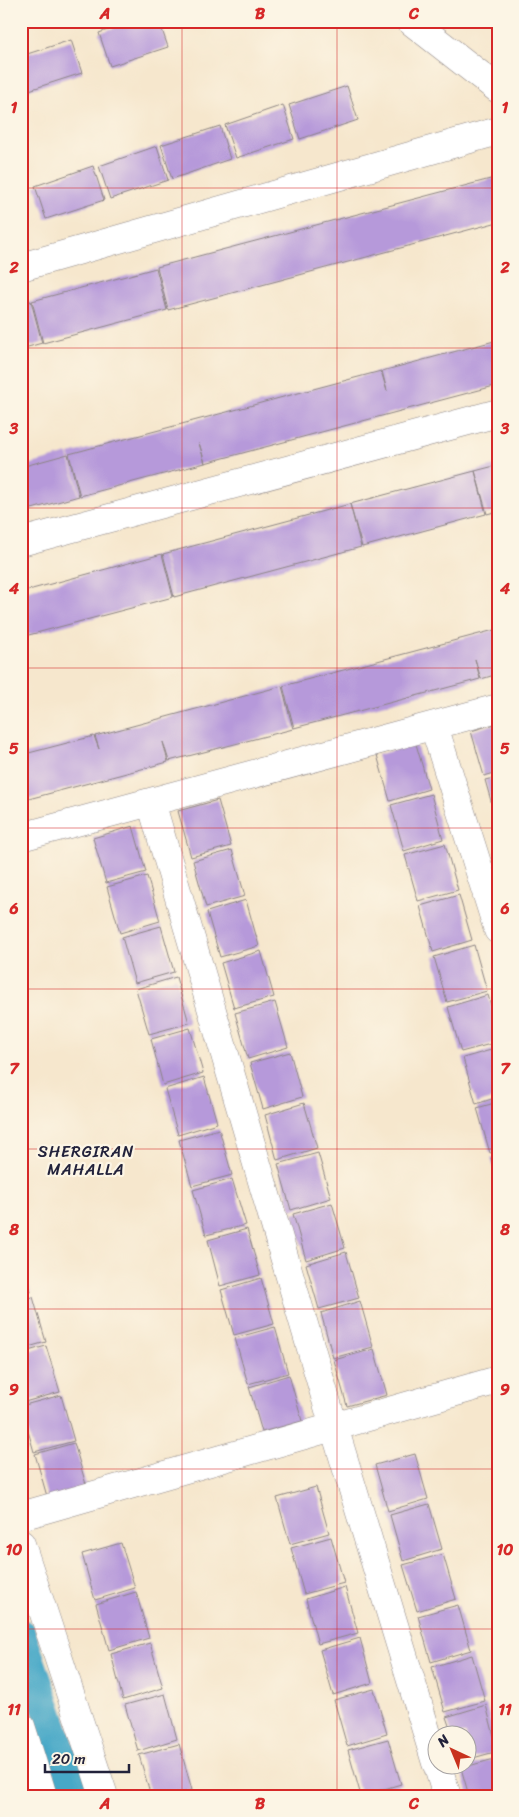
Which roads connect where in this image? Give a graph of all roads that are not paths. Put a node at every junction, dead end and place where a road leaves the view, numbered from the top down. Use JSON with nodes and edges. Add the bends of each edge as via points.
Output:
{"nodes":[{"id":1,"x":411,"y":21,"type":"edge"},
{"id":2,"x":498,"y":89,"type":"edge"},
{"id":3,"x":498,"y":131,"type":"edge"},
{"id":4,"x":21,"y":266,"type":"edge"},
{"id":5,"x":498,"y":413,"type":"edge"},
{"id":6,"x":21,"y":542,"type":"edge"},
{"id":7,"x":498,"y":708,"type":"edge"},
{"id":8,"x":434,"y":726,"type":"junction"},
{"id":9,"x":151,"y":802,"type":"junction"},
{"id":10,"x":21,"y":837,"type":"edge"},
{"id":11,"x":498,"y":930,"type":"edge"},
{"id":12,"x":498,"y":1380,"type":"edge"},
{"id":13,"x":334,"y":1427,"type":"junction"},
{"id":14,"x":21,"y":1516,"type":"edge"},
{"id":15,"x":21,"y":1544,"type":"edge"},
{"id":16,"x":30,"y":1602,"type":"edge"},
{"id":17,"x":21,"y":1726,"type":"edge"},
{"id":18,"x":426,"y":1728,"type":"edge"},
{"id":19,"x":440,"y":1774,"type":"edge"},
{"id":20,"x":43,"y":1796,"type":"edge"},
{"id":21,"x":104,"y":1796,"type":"edge"},
{"id":22,"x":447,"y":1796,"type":"edge"}],
"edges":[{"from":1,"to":2,"type":"street"},
{"from":3,"to":4,"type":"street"},
{"from":5,"to":6,"type":"street"},
{"from":7,"to":8,"type":"street"},
{"from":8,"to":9,"type":"street"},
{"from":8,"to":11,"type":"street"},
{"from":9,"to":10,"type":"street"},
{"from":9,"to":13,"type":"street"},
{"from":12,"to":13,"type":"street"},
{"from":13,"to":14,"type":"street"},
{"from":13,"to":18,"type":"street"},
{"from":15,"to":16,"type":"street"},
{"from":16,"to":21,"type":"street"},
{"from":17,"to":20,"type":"street"},
{"from":19,"to":22,"type":"street"}]}
